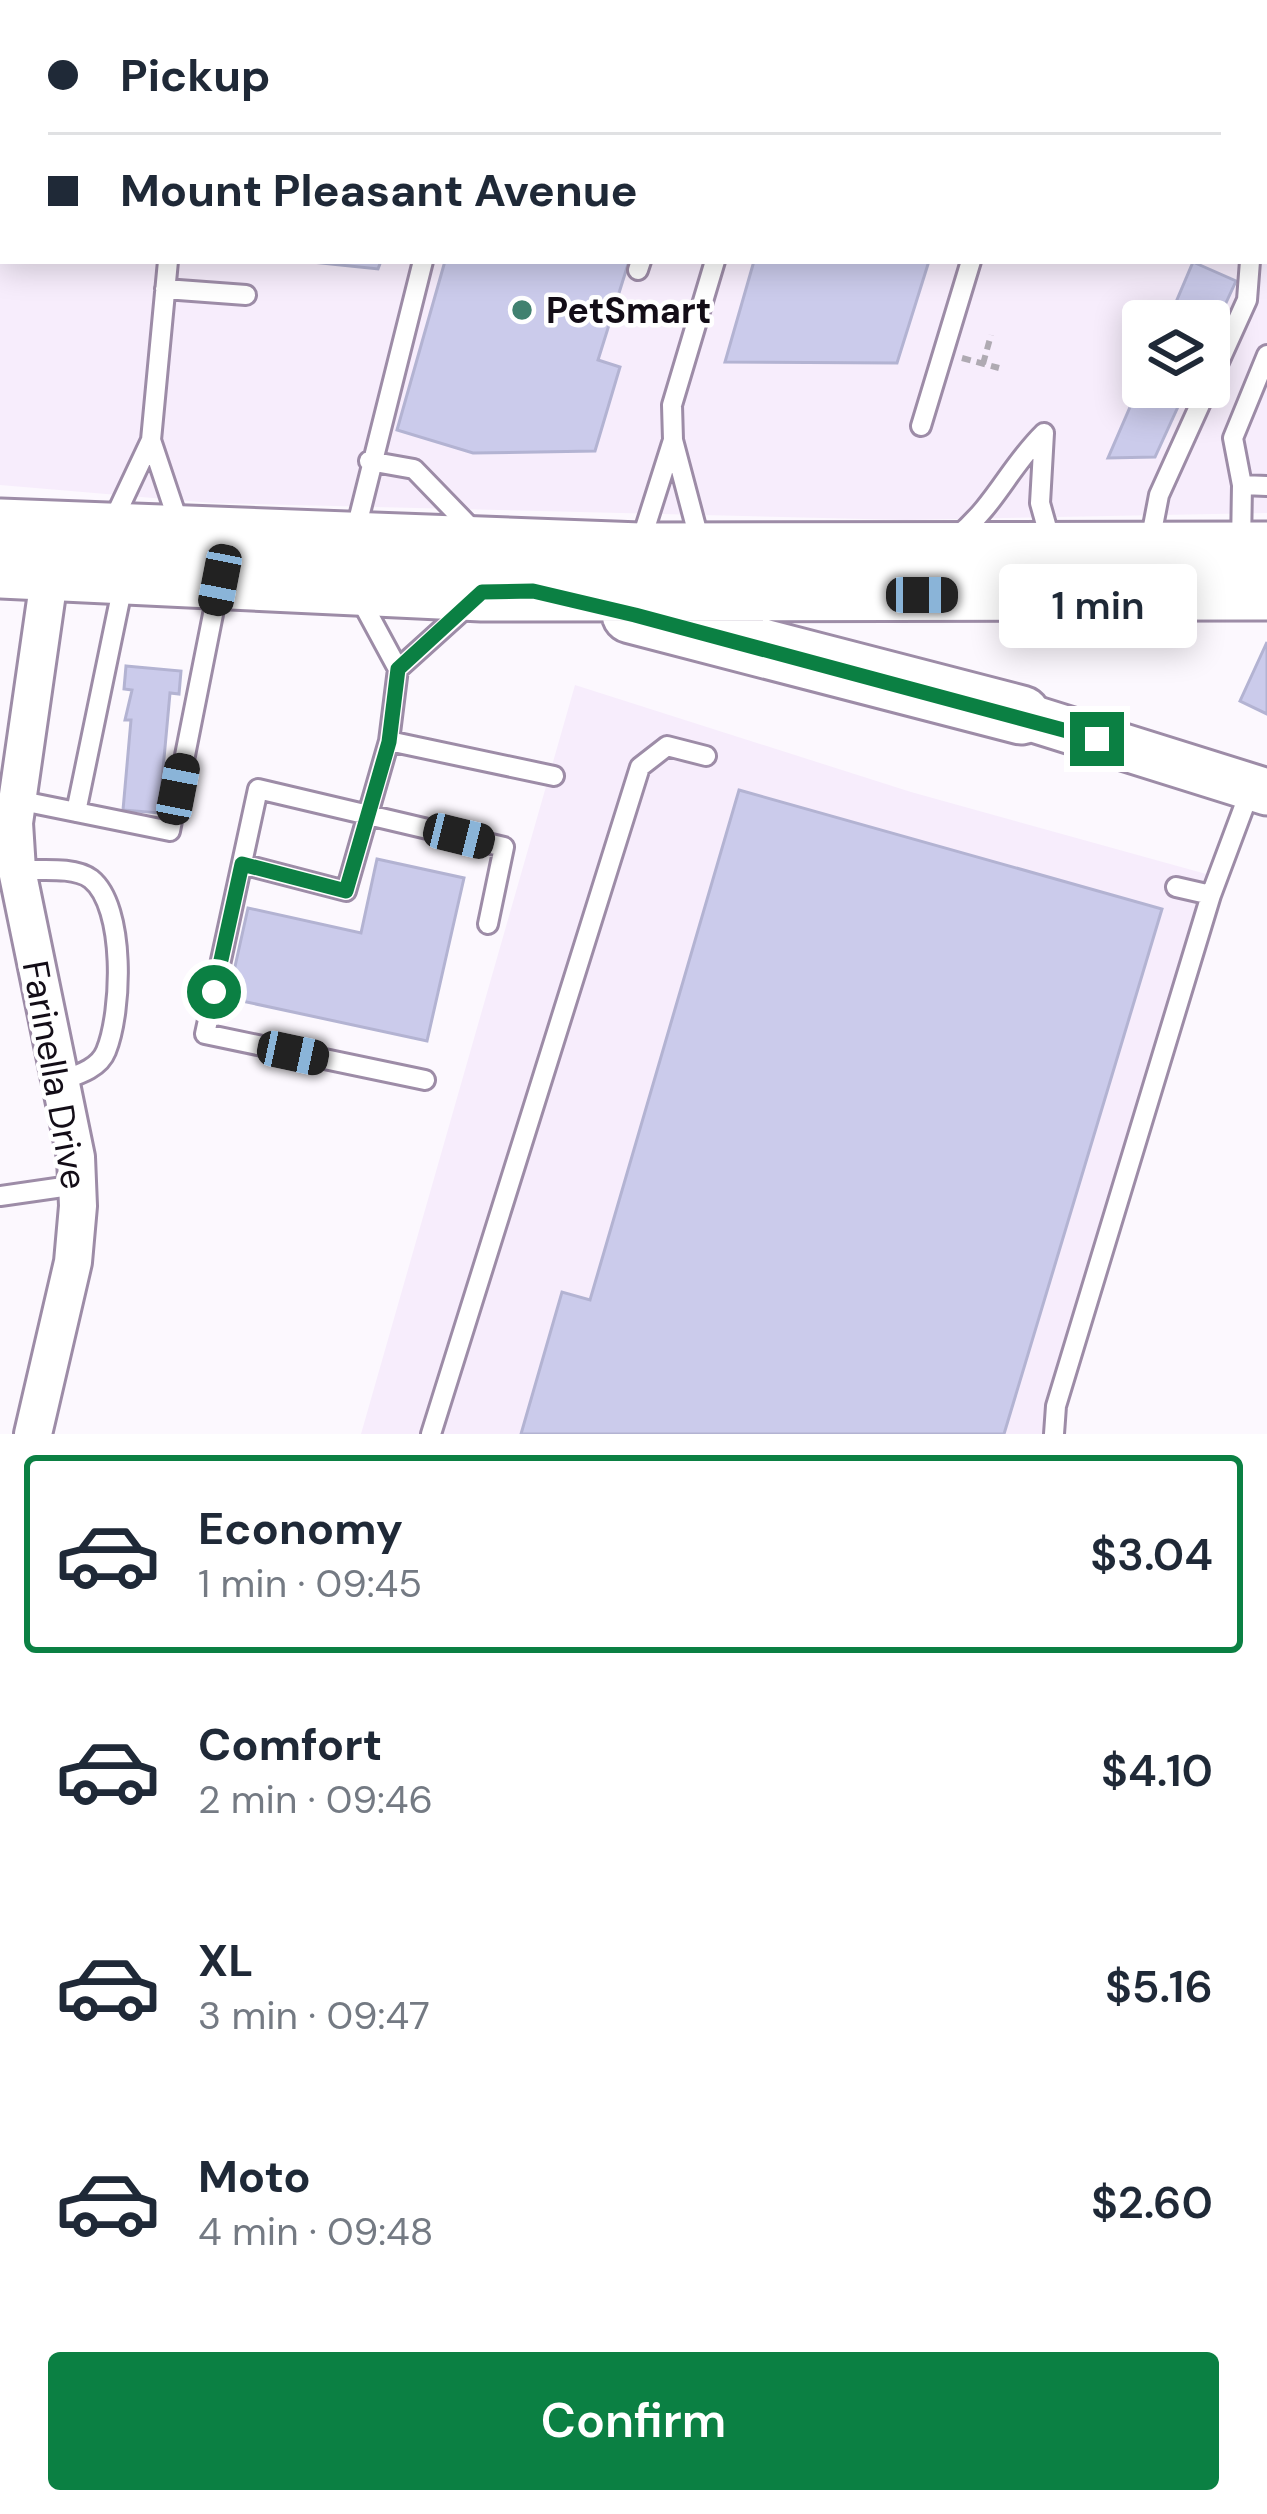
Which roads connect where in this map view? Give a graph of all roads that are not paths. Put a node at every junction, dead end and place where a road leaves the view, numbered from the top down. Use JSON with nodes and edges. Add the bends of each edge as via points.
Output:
{"nodes":[{"id":1,"x":168,"y":264,"type":"edge"},
{"id":2,"x":422,"y":264,"type":"edge"},
{"id":3,"x":714,"y":264,"type":"edge"},
{"id":4,"x":970,"y":264,"type":"edge"},
{"id":5,"x":1250,"y":264,"type":"edge"},
{"id":6,"x":165,"y":290,"type":"junction"},
{"id":7,"x":246,"y":295,"type":"dead end"},
{"id":8,"x":1230,"y":337,"type":"edge"},
{"id":9,"x":1267,"y":355,"type":"edge"},
{"id":10,"x":1198,"y":408,"type":"edge"},
{"id":11,"x":921,"y":426,"type":"dead end"},
{"id":12,"x":152,"y":440,"type":"junction"},
{"id":13,"x":674,"y":440,"type":"junction"},
{"id":14,"x":369,"y":461,"type":"junction"},
{"id":15,"x":1242,"y":485,"type":"junction"},
{"id":16,"x":1267,"y":485,"type":"edge"},
{"id":17,"x":0,"y":528,"type":"edge"},
{"id":18,"x":939,"y":551,"type":"junction"},
{"id":19,"x":1054,"y":551,"type":"junction"},
{"id":20,"x":637,"y":552,"type":"junction"},
{"id":21,"x":703,"y":553,"type":"junction"},
{"id":22,"x":1148,"y":553,"type":"junction"},
{"id":23,"x":116,"y":555,"type":"junction"},
{"id":24,"x":202,"y":558,"type":"junction"},
{"id":25,"x":353,"y":564,"type":"junction"},
{"id":26,"x":1258,"y":564,"type":"edge"},
{"id":27,"x":25,"y":571,"type":"edge"},
{"id":28,"x":502,"y":577,"type":"junction"},
{"id":29,"x":398,"y":669,"type":"junction"},
{"id":30,"x":1021,"y":715,"type":"joint"},
{"id":31,"x":389,"y":742,"type":"junction"},
{"id":32,"x":706,"y":756,"type":"dead end"},
{"id":33,"x":554,"y":776,"type":"dead end"},
{"id":34,"x":1259,"y":790,"type":"edge"},
{"id":35,"x":17,"y":800,"type":"junction"},
{"id":36,"x":76,"y":812,"type":"junction"},
{"id":37,"x":369,"y":814,"type":"junction"},
{"id":38,"x":242,"y":864,"type":"junction"},
{"id":39,"x":17,"y":870,"type":"junction"},
{"id":40,"x":1176,"y":887,"type":"dead end"},
{"id":41,"x":1211,"y":895,"type":"junction"},
{"id":42,"x":488,"y":924,"type":"dead end"},
{"id":43,"x":425,"y":1080,"type":"dead end"},
{"id":44,"x":61,"y":1081,"type":"junction"},
{"id":45,"x":77,"y":1185,"type":"junction"},
{"id":46,"x":0,"y":1196,"type":"edge"},
{"id":47,"x":33,"y":1434,"type":"edge"},
{"id":48,"x":431,"y":1434,"type":"edge"},
{"id":49,"x":1054,"y":1434,"type":"edge"}],
"edges":[{"from":1,"to":6,"type":"lane"},
{"from":2,"to":14,"type":"lane"},
{"from":3,"to":13,"type":"lane","via":[[672,405]]},
{"from":4,"to":11,"type":"lane"},
{"from":5,"to":8,"type":"lane","via":[[1247,300]]},
{"from":6,"to":7,"type":"lane"},
{"from":6,"to":12,"type":"lane"},
{"from":9,"to":15,"type":"lane","via":[[1233,437]]},
{"from":10,"to":22,"type":"lane","via":[[1159,495]]},
{"from":12,"to":23,"type":"lane"},
{"from":12,"to":24,"type":"lane"},
{"from":13,"to":20,"type":"lane"},
{"from":13,"to":21,"type":"lane"},
{"from":14,"to":25,"type":"lane"},
{"from":14,"to":28,"type":"lane","via":[[414,470]]},
{"from":15,"to":16,"type":"lane"},
{"from":15,"to":26,"type":"lane"},
{"from":17,"to":23,"type":"main road"},
{"from":18,"to":19,"type":"main road"},
{"from":18,"to":19,"type":"lane","via":[[986,512],[1044,433],[1040,503]]},
{"from":18,"to":21,"type":"main road"},
{"from":19,"to":22,"type":"main road"},
{"from":20,"to":21,"type":"main road"},
{"from":20,"to":28,"type":"main road"},
{"from":22,"to":26,"type":"main road"},
{"from":23,"to":24,"type":"main road"},
{"from":23,"to":27,"type":"main road"},
{"from":23,"to":36,"type":"lane"},
{"from":24,"to":25,"type":"main road"},
{"from":24,"to":36,"type":"lane","via":[[170,831]]},
{"from":25,"to":28,"type":"main road"},
{"from":25,"to":29,"type":"lane"},
{"from":26,"to":28,"type":"main road","via":[[834,595]]},
{"from":27,"to":35,"type":"street","name":"Farinella Drive"},
{"from":28,"to":29,"type":"lane"},
{"from":28,"to":30,"type":"main road"},
{"from":29,"to":31,"type":"lane"},
{"from":30,"to":34,"type":"street"},
{"from":31,"to":33,"type":"lane"},
{"from":31,"to":37,"type":"lane"},
{"from":32,"to":48,"type":"lane","via":[[668,746],[640,767]]},
{"from":34,"to":41,"type":"lane"},
{"from":35,"to":36,"type":"lane"},
{"from":35,"to":39,"type":"street","name":"Farinella Drive"},
{"from":37,"to":38,"type":"lane","via":[[346,891]]},
{"from":37,"to":38,"type":"lane","via":[[258,788]]},
{"from":37,"to":42,"type":"lane","via":[[504,847]]},
{"from":38,"to":43,"type":"lane","via":[[205,1034]]},
{"from":39,"to":44,"type":"street","name":"Farinella Drive"},
{"from":39,"to":44,"type":"lane","via":[[81,873],[108,903],[120,965],[106,1052]]},
{"from":40,"to":41,"type":"lane"},
{"from":41,"to":49,"type":"lane"},
{"from":44,"to":45,"type":"street","name":"Farinella Drive"},
{"from":45,"to":46,"type":"lane"},
{"from":45,"to":47,"type":"street","name":"Farinella Drive","via":[[73,1262]]}]}
